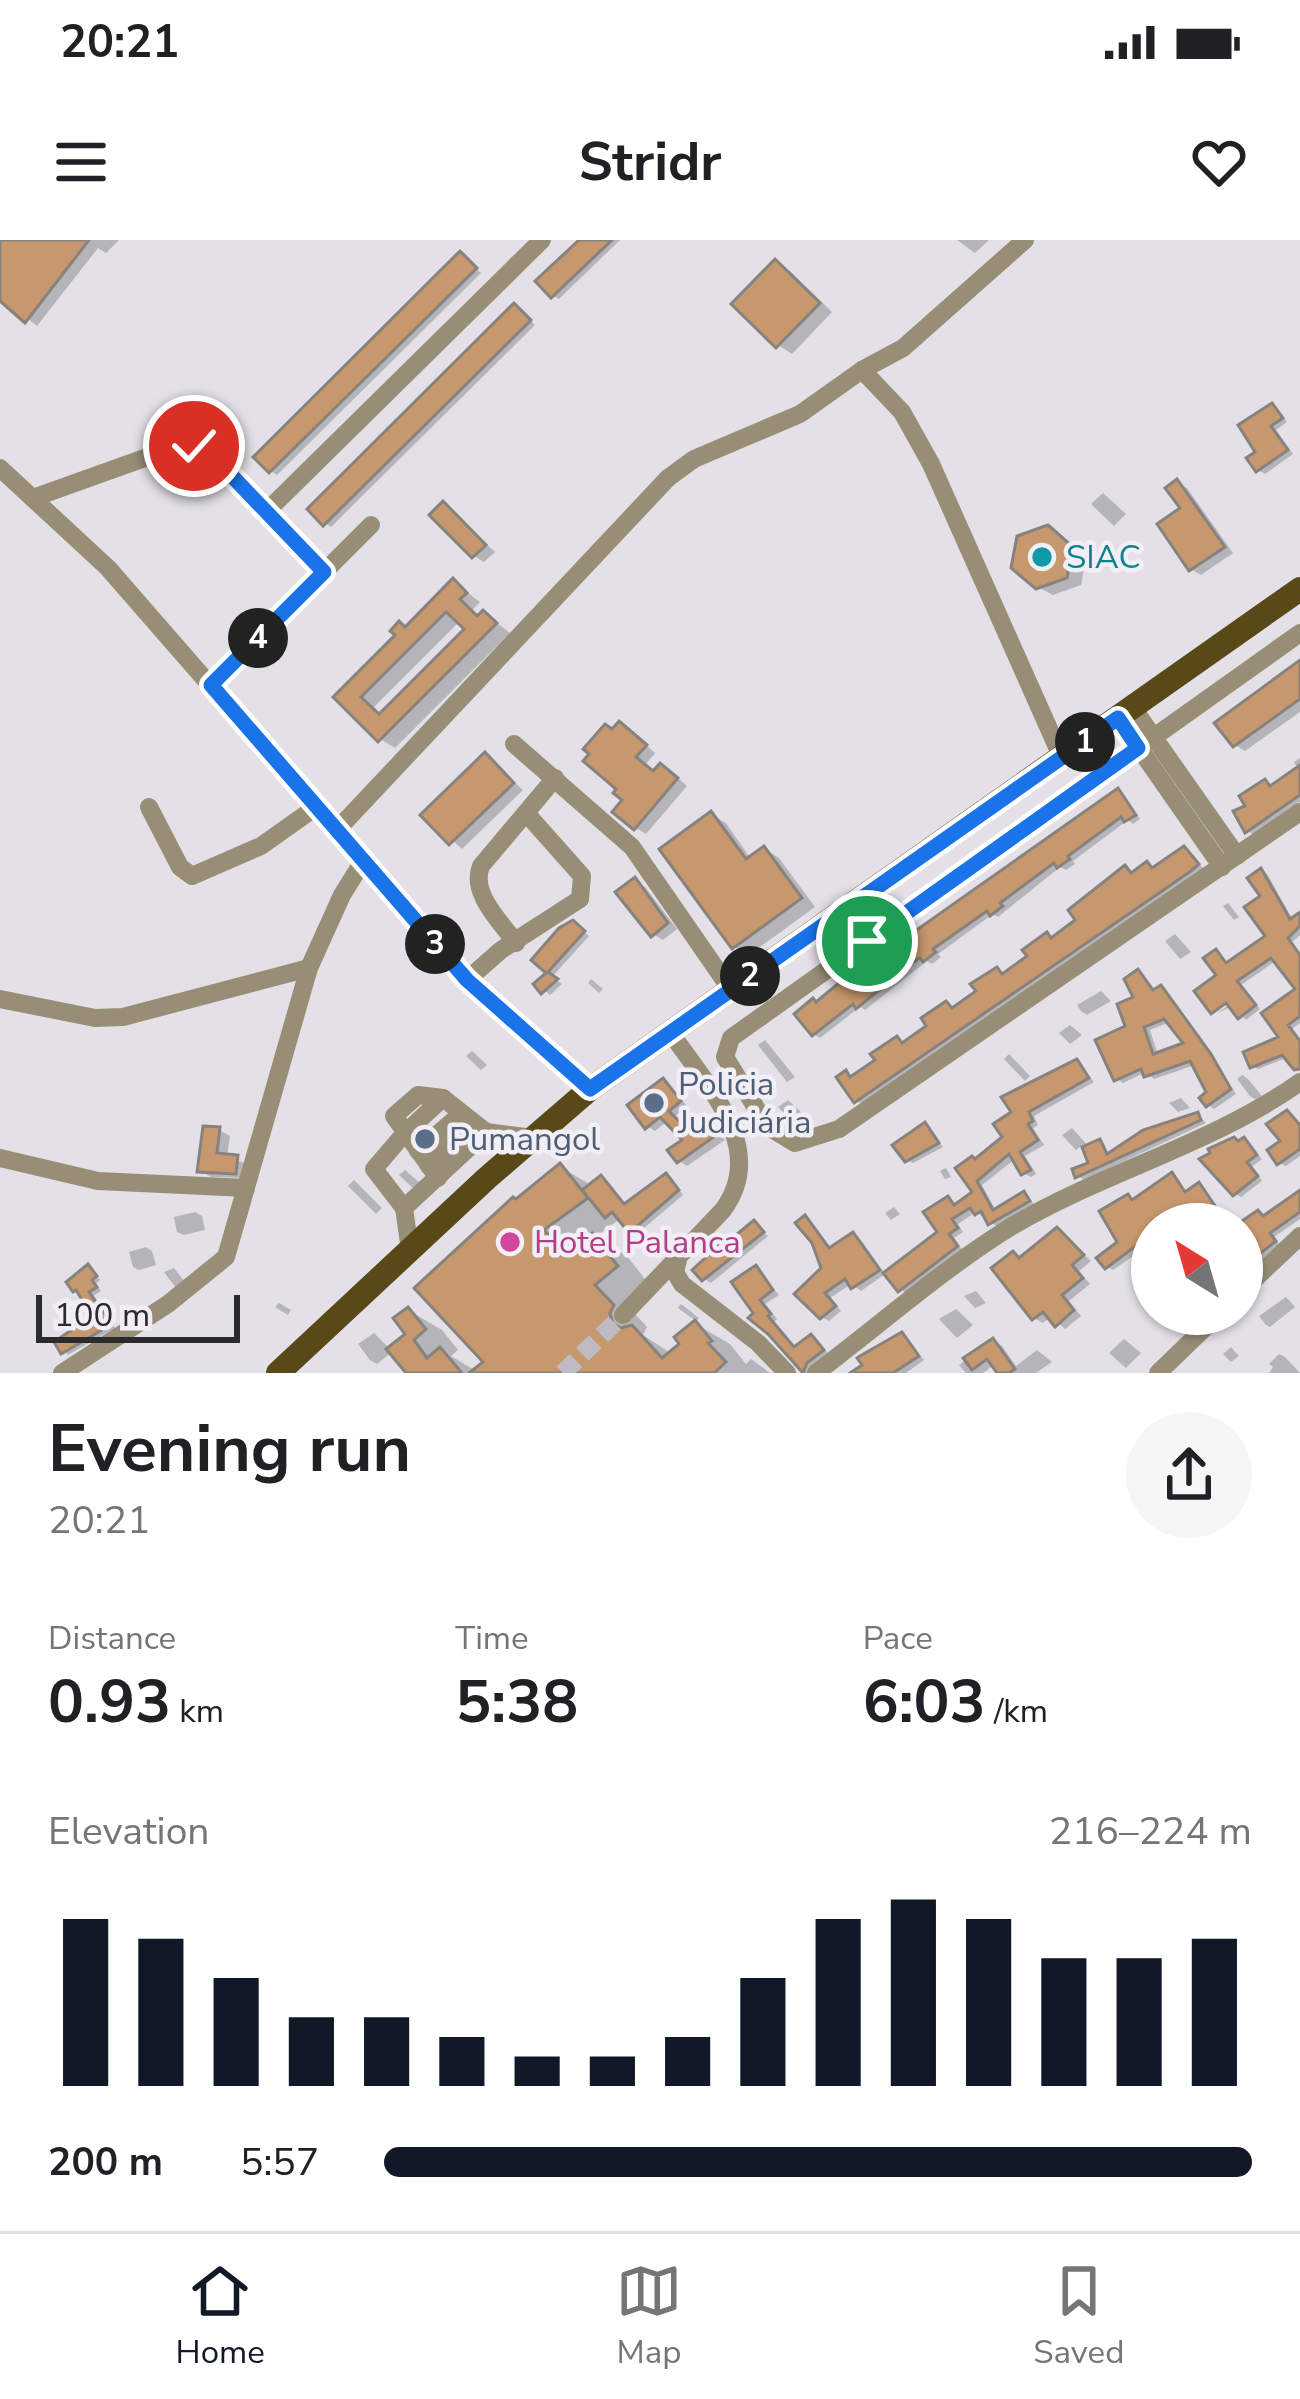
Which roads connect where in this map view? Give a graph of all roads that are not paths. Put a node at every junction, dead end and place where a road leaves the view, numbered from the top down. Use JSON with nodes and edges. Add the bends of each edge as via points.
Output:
{"nodes":[{"id":1,"x":542,"y":240,"type":"edge"},
{"id":2,"x":1025,"y":240,"type":"edge"},
{"id":3,"x":862,"y":370,"type":"junction"},
{"id":4,"x":0,"y":468,"type":"edge"},
{"id":5,"x":33,"y":498,"type":"junction"},
{"id":6,"x":267,"y":511,"type":"junction"},
{"id":7,"x":371,"y":525,"type":"dead end"},
{"id":8,"x":324,"y":572,"type":"junction"},
{"id":9,"x":1300,"y":589,"type":"edge"},
{"id":10,"x":1300,"y":633,"type":"edge"},
{"id":11,"x":211,"y":685,"type":"junction"},
{"id":12,"x":1125,"y":713,"type":"junction"},
{"id":13,"x":1146,"y":742,"type":"junction"},
{"id":14,"x":514,"y":744,"type":"dead end"},
{"id":15,"x":1062,"y":758,"type":"junction"},
{"id":16,"x":554,"y":778,"type":"junction"},
{"id":17,"x":149,"y":806,"type":"dead end"},
{"id":18,"x":316,"y":807,"type":"junction"},
{"id":19,"x":1300,"y":812,"type":"edge"},
{"id":20,"x":526,"y":813,"type":"junction"},
{"id":21,"x":336,"y":831,"type":"junction"},
{"id":22,"x":1229,"y":862,"type":"junction"},
{"id":23,"x":362,"y":863,"type":"junction"},
{"id":24,"x":515,"y":943,"type":"junction"},
{"id":25,"x":309,"y":968,"type":"junction"},
{"id":26,"x":467,"y":980,"type":"junction"},
{"id":27,"x":731,"y":990,"type":"junction"},
{"id":28,"x":0,"y":1000,"type":"edge"},
{"id":29,"x":671,"y":1033,"type":"junction"},
{"id":30,"x":1300,"y":1082,"type":"edge"},
{"id":31,"x":590,"y":1089,"type":"junction"},
{"id":32,"x":474,"y":1124,"type":"junction"},
{"id":33,"x":404,"y":1134,"type":"junction"},
{"id":34,"x":533,"y":1138,"type":"junction"},
{"id":35,"x":0,"y":1158,"type":"edge"},
{"id":36,"x":428,"y":1165,"type":"junction"},
{"id":37,"x":247,"y":1188,"type":"junction"},
{"id":38,"x":404,"y":1208,"type":"junction"},
{"id":39,"x":1300,"y":1236,"type":"edge"},
{"id":40,"x":410,"y":1250,"type":"junction"},
{"id":41,"x":677,"y":1260,"type":"junction"},
{"id":42,"x":1263,"y":1271,"type":"edge"},
{"id":43,"x":623,"y":1315,"type":"tunnel mouth"},
{"id":44,"x":1197,"y":1335,"type":"edge"},
{"id":45,"x":62,"y":1373,"type":"edge"},
{"id":46,"x":278,"y":1373,"type":"edge"},
{"id":47,"x":787,"y":1373,"type":"edge"},
{"id":48,"x":816,"y":1373,"type":"edge"},
{"id":49,"x":1158,"y":1373,"type":"edge"}],
"edges":[{"from":1,"to":6,"type":"street"},
{"from":2,"to":3,"type":"street","via":[[917,337]]},
{"from":3,"to":15,"type":"street","via":[[902,412],[931,464]]},
{"from":3,"to":21,"type":"street","via":[[800,415],[668,478]]},
{"from":4,"to":5,"type":"street"},
{"from":5,"to":6,"type":"street","via":[[181,445],[207,450]]},
{"from":5,"to":11,"type":"street","via":[[108,568]]},
{"from":6,"to":8,"type":"street"},
{"from":7,"to":8,"type":"street"},
{"from":8,"to":11,"type":"street"},
{"from":9,"to":12,"type":"main road"},
{"from":10,"to":13,"type":"street"},
{"from":11,"to":18,"type":"street"},
{"from":12,"to":13,"type":"street"},
{"from":12,"to":15,"type":"main road"},
{"from":13,"to":22,"type":"street"},
{"from":13,"to":22,"type":"street","via":[[731,1038],[725,1057],[767,1126],[795,1143],[839,1130]]},
{"from":14,"to":16,"type":"street"},
{"from":15,"to":27,"type":"main road"},
{"from":16,"to":20,"type":"street"},
{"from":16,"to":27,"type":"street","via":[[632,847]]},
{"from":17,"to":18,"type":"street","via":[[192,876],[261,846]]},
{"from":18,"to":21,"type":"street"},
{"from":19,"to":22,"type":"street"},
{"from":20,"to":24,"type":"street","via":[[476,877]]},
{"from":20,"to":24,"type":"street","via":[[582,876],[583,889]]},
{"from":21,"to":23,"type":"street"},
{"from":23,"to":25,"type":"street"},
{"from":23,"to":26,"type":"street"},
{"from":24,"to":26,"type":"street"},
{"from":25,"to":28,"type":"street","via":[[122,1017]]},
{"from":25,"to":37,"type":"street"},
{"from":26,"to":31,"type":"street"},
{"from":27,"to":29,"type":"main road"},
{"from":29,"to":31,"type":"main road"},
{"from":29,"to":41,"type":"street","via":[[729,1119],[742,1172],[723,1210]]},
{"from":30,"to":48,"type":"street","via":[[1013,1226]]},
{"from":31,"to":34,"type":"main road"},
{"from":32,"to":33,"type":"street","via":[[443,1098],[418,1095],[394,1116]]},
{"from":32,"to":34,"type":"street"},
{"from":32,"to":36,"type":"street"},
{"from":33,"to":36,"type":"street"},
{"from":33,"to":38,"type":"street","via":[[374,1169]]},
{"from":34,"to":40,"type":"main road"},
{"from":35,"to":37,"type":"street","via":[[98,1180]]},
{"from":36,"to":38,"type":"street"},
{"from":37,"to":45,"type":"street","via":[[216,1268]]},
{"from":38,"to":40,"type":"street"},
{"from":39,"to":42,"type":"street"},
{"from":40,"to":46,"type":"main road"},
{"from":41,"to":43,"type":"street"},
{"from":41,"to":47,"type":"street","via":[[682,1284]]},
{"from":44,"to":49,"type":"street"}]}
